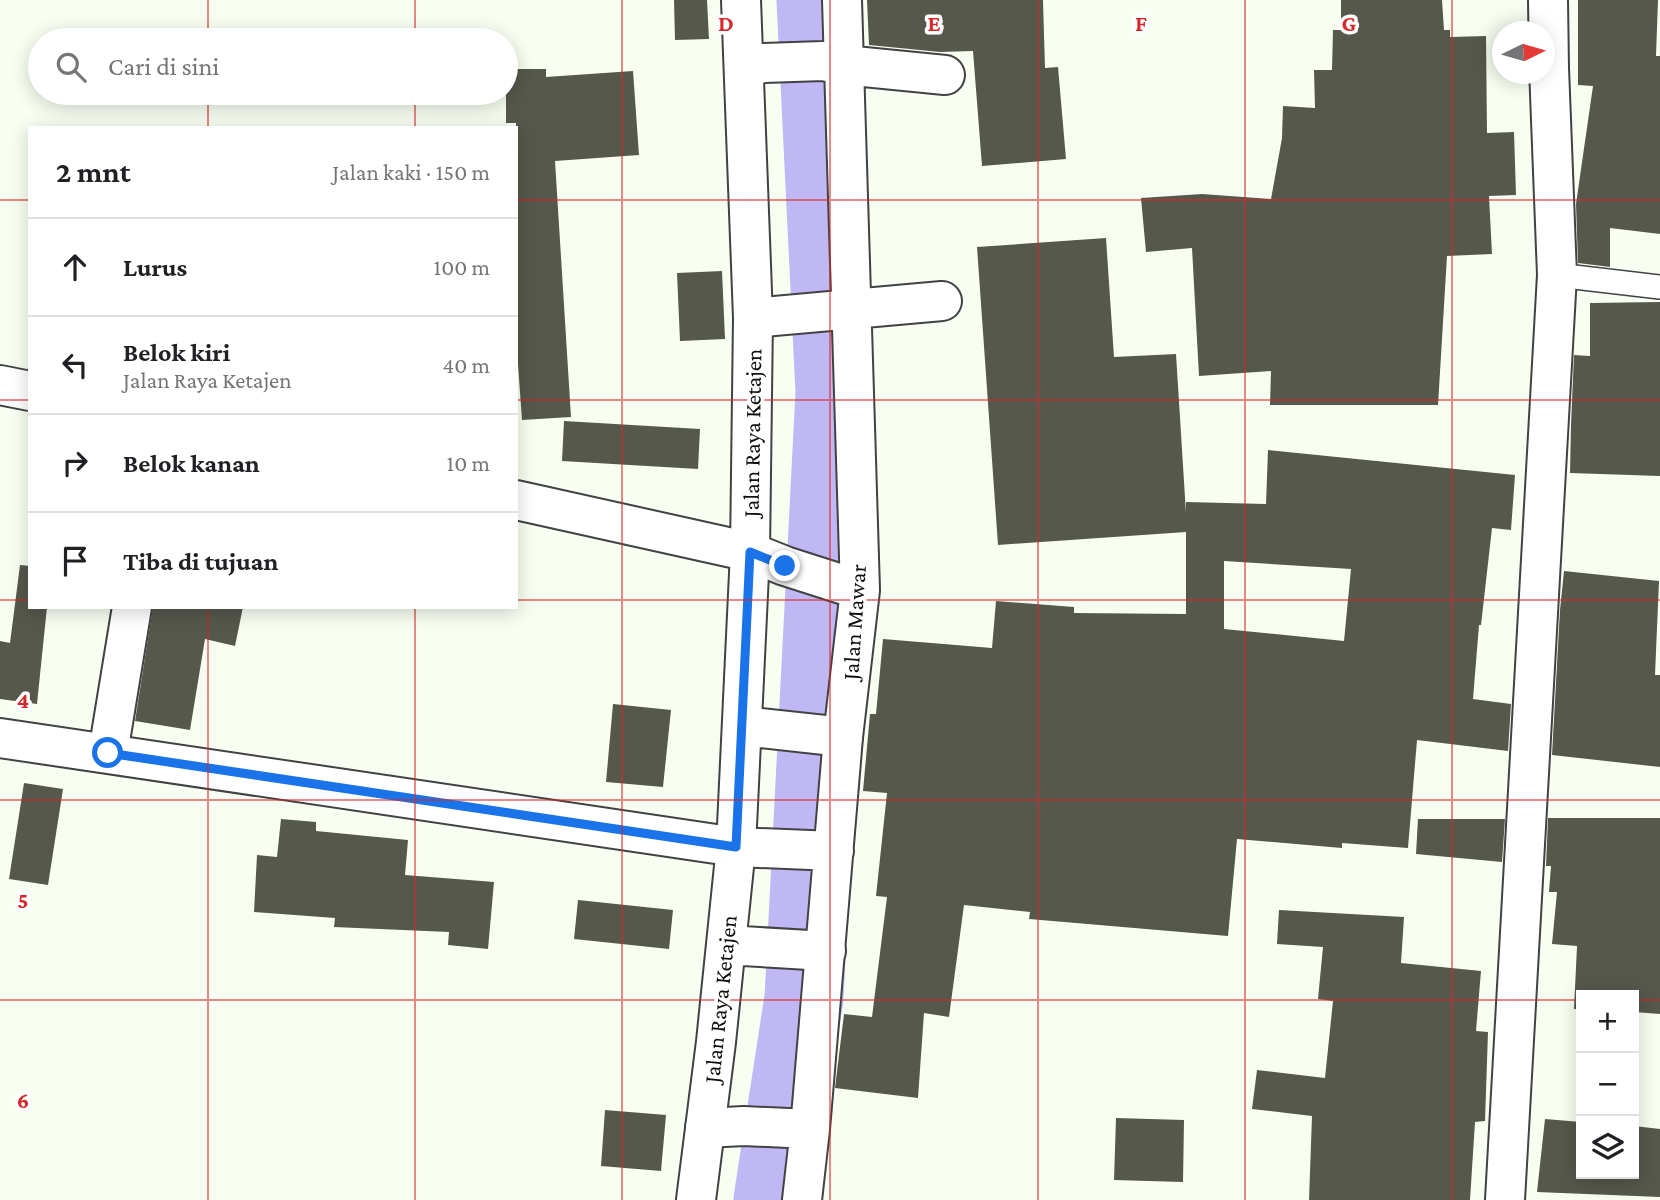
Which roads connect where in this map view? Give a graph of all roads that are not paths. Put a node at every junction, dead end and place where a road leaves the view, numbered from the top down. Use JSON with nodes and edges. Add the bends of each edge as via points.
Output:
{"nodes":[{"id":1,"x":741,"y":0,"type":"edge"},
{"id":2,"x":842,"y":0,"type":"edge"},
{"id":3,"x":1548,"y":0,"type":"edge"},
{"id":4,"x":834,"y":63,"type":"junction"},
{"id":5,"x":754,"y":65,"type":"junction"},
{"id":6,"x":944,"y":75,"type":"dead end"},
{"id":7,"x":1557,"y":275,"type":"junction"},
{"id":8,"x":1660,"y":287,"type":"edge"},
{"id":9,"x":942,"y":301,"type":"dead end"},
{"id":10,"x":841,"y":309,"type":"junction"},
{"id":11,"x":770,"y":316,"type":"junction"},
{"id":12,"x":0,"y":385,"type":"edge"},
{"id":13,"x":28,"y":391,"type":"edge"},
{"id":14,"x":518,"y":500,"type":"edge"},
{"id":15,"x":750,"y":552,"type":"junction"},
{"id":16,"x":850,"y":587,"type":"junction"},
{"id":17,"x":132,"y":609,"type":"edge"},
{"id":18,"x":755,"y":727,"type":"junction"},
{"id":19,"x":831,"y":736,"type":"junction"},
{"id":20,"x":0,"y":738,"type":"edge"},
{"id":21,"x":108,"y":753,"type":"junction"},
{"id":22,"x":754,"y":848,"type":"junction"},
{"id":23,"x":825,"y":850,"type":"junction"},
{"id":24,"x":741,"y":946,"type":"junction"},
{"id":25,"x":821,"y":951,"type":"junction"},
{"id":26,"x":705,"y":1128,"type":"junction"},
{"id":27,"x":800,"y":1129,"type":"junction"},
{"id":28,"x":696,"y":1200,"type":"edge"},
{"id":29,"x":802,"y":1200,"type":"edge"},
{"id":30,"x":1505,"y":1200,"type":"edge"}],
"edges":[{"from":1,"to":5,"type":"street","name":"Jalan Raya Ketajen"},
{"from":2,"to":4,"type":"street","name":"Jalan Mawar"},
{"from":3,"to":7,"type":"street"},
{"from":4,"to":5,"type":"street"},
{"from":4,"to":6,"type":"street"},
{"from":4,"to":10,"type":"street","name":"Jalan Mawar"},
{"from":5,"to":11,"type":"street","name":"Jalan Raya Ketajen"},
{"from":7,"to":8,"type":"lane"},
{"from":7,"to":30,"type":"street"},
{"from":9,"to":10,"type":"street"},
{"from":10,"to":11,"type":"street"},
{"from":10,"to":16,"type":"street","name":"Jalan Mawar"},
{"from":11,"to":15,"type":"street","name":"Jalan Raya Ketajen"},
{"from":12,"to":13,"type":"street"},
{"from":14,"to":15,"type":"street"},
{"from":15,"to":16,"type":"street"},
{"from":15,"to":18,"type":"street","name":"Jalan Raya Ketajen"},
{"from":16,"to":19,"type":"street","name":"Jalan Mawar"},
{"from":17,"to":21,"type":"street"},
{"from":18,"to":19,"type":"street"},
{"from":18,"to":22,"type":"street","name":"Jalan Raya Ketajen"},
{"from":19,"to":23,"type":"street","name":"Jalan Mawar"},
{"from":20,"to":21,"type":"street"},
{"from":21,"to":22,"type":"street"},
{"from":22,"to":23,"type":"street"},
{"from":22,"to":24,"type":"street","name":"Jalan Raya Ketajen"},
{"from":23,"to":25,"type":"street","name":"Jalan Mawar"},
{"from":24,"to":25,"type":"street"},
{"from":24,"to":26,"type":"street","name":"Jalan Raya Ketajen","via":[[716,1042]]},
{"from":25,"to":27,"type":"street","name":"Jalan Mawar"},
{"from":26,"to":27,"type":"street"},
{"from":26,"to":28,"type":"street","name":"Jalan Raya Ketajen"},
{"from":27,"to":29,"type":"street","name":"Jalan Mawar"}]}
